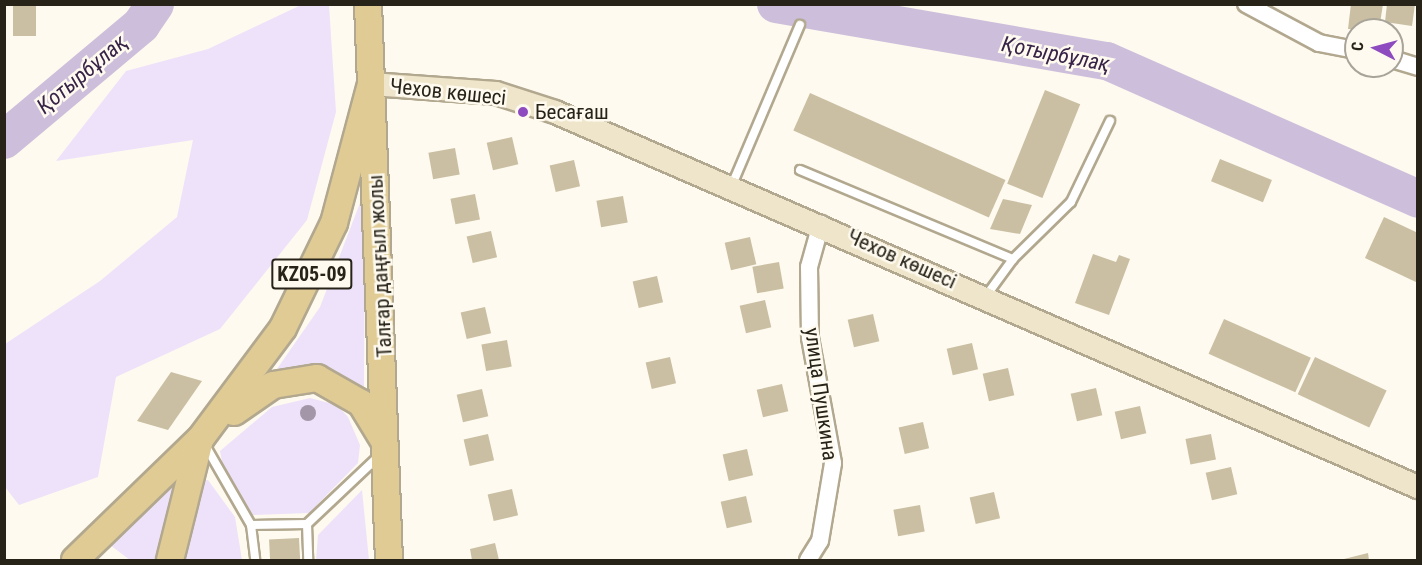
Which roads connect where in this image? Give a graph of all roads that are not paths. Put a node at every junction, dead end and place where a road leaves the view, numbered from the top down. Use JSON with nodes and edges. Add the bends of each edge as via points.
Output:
{"nodes":[{"id":1,"x":1246,"y":4,"type":"edge"},
{"id":2,"x":368,"y":7,"type":"edge"},
{"id":3,"x":800,"y":25,"type":"dead end"},
{"id":4,"x":1344,"y":48,"type":"edge"},
{"id":5,"x":371,"y":84,"type":"junction"},
{"id":6,"x":1110,"y":121,"type":"dead end"},
{"id":7,"x":800,"y":170,"type":"dead end"},
{"id":8,"x":732,"y":185,"type":"junction"},
{"id":9,"x":821,"y":224,"type":"junction"},
{"id":10,"x":1013,"y":259,"type":"junction"},
{"id":11,"x":986,"y":296,"type":"junction"},
{"id":12,"x":201,"y":438,"type":"junction"},
{"id":13,"x":387,"y":448,"type":"junction"},
{"id":14,"x":1418,"y":487,"type":"edge"},
{"id":15,"x":307,"y":524,"type":"junction"},
{"id":16,"x":251,"y":525,"type":"junction"},
{"id":17,"x":75,"y":561,"type":"edge"},
{"id":18,"x":170,"y":561,"type":"edge"},
{"id":19,"x":255,"y":561,"type":"edge"},
{"id":20,"x":308,"y":561,"type":"edge"},
{"id":21,"x":389,"y":561,"type":"edge"},
{"id":22,"x":808,"y":561,"type":"edge"}],
"edges":[{"from":1,"to":4,"type":"street","via":[[1319,43]]},
{"from":2,"to":5,"type":"main road","name":"Талғар даңғыл жолы","number":"KZ05-09"},
{"from":3,"to":8,"type":"lane"},
{"from":5,"to":8,"type":"main road","name":"Чехов көшесі","via":[[496,93]]},
{"from":5,"to":12,"type":"main road","name":"Талғар даңғыл жолы","number":"KZ05-09","via":[[346,184],[309,281],[259,365]]},
{"from":5,"to":13,"type":"main road","name":"Талғар даңғыл жолы","number":"KZ05-09"},
{"from":6,"to":10,"type":"lane","via":[[1071,202]]},
{"from":7,"to":10,"type":"lane"},
{"from":8,"to":9,"type":"main road","name":"Чехов көшесі"},
{"from":9,"to":11,"type":"main road","name":"Чехов көшесі"},
{"from":9,"to":22,"type":"street","name":"улица Пушкина","via":[[809,267],[810,338],[833,464],[825,519]]},
{"from":10,"to":11,"type":"lane"},
{"from":11,"to":14,"type":"main road","name":"Чехов көшесі"},
{"from":12,"to":13,"type":"main road","name":"Талғар даңғыл жолы","number":"KZ05-09","via":[[255,395],[303,377],[350,394],[372,417]]},
{"from":12,"to":16,"type":"lane"},
{"from":12,"to":17,"type":"main road"},
{"from":12,"to":18,"type":"main road","number":"KZ05-09","via":[[184,489]]},
{"from":13,"to":15,"type":"lane"},
{"from":13,"to":21,"type":"main road","name":"Талғар даңғыл жолы","number":"KZ05-09"},
{"from":15,"to":16,"type":"lane"},
{"from":15,"to":20,"type":"lane"},
{"from":16,"to":19,"type":"lane"}]}
